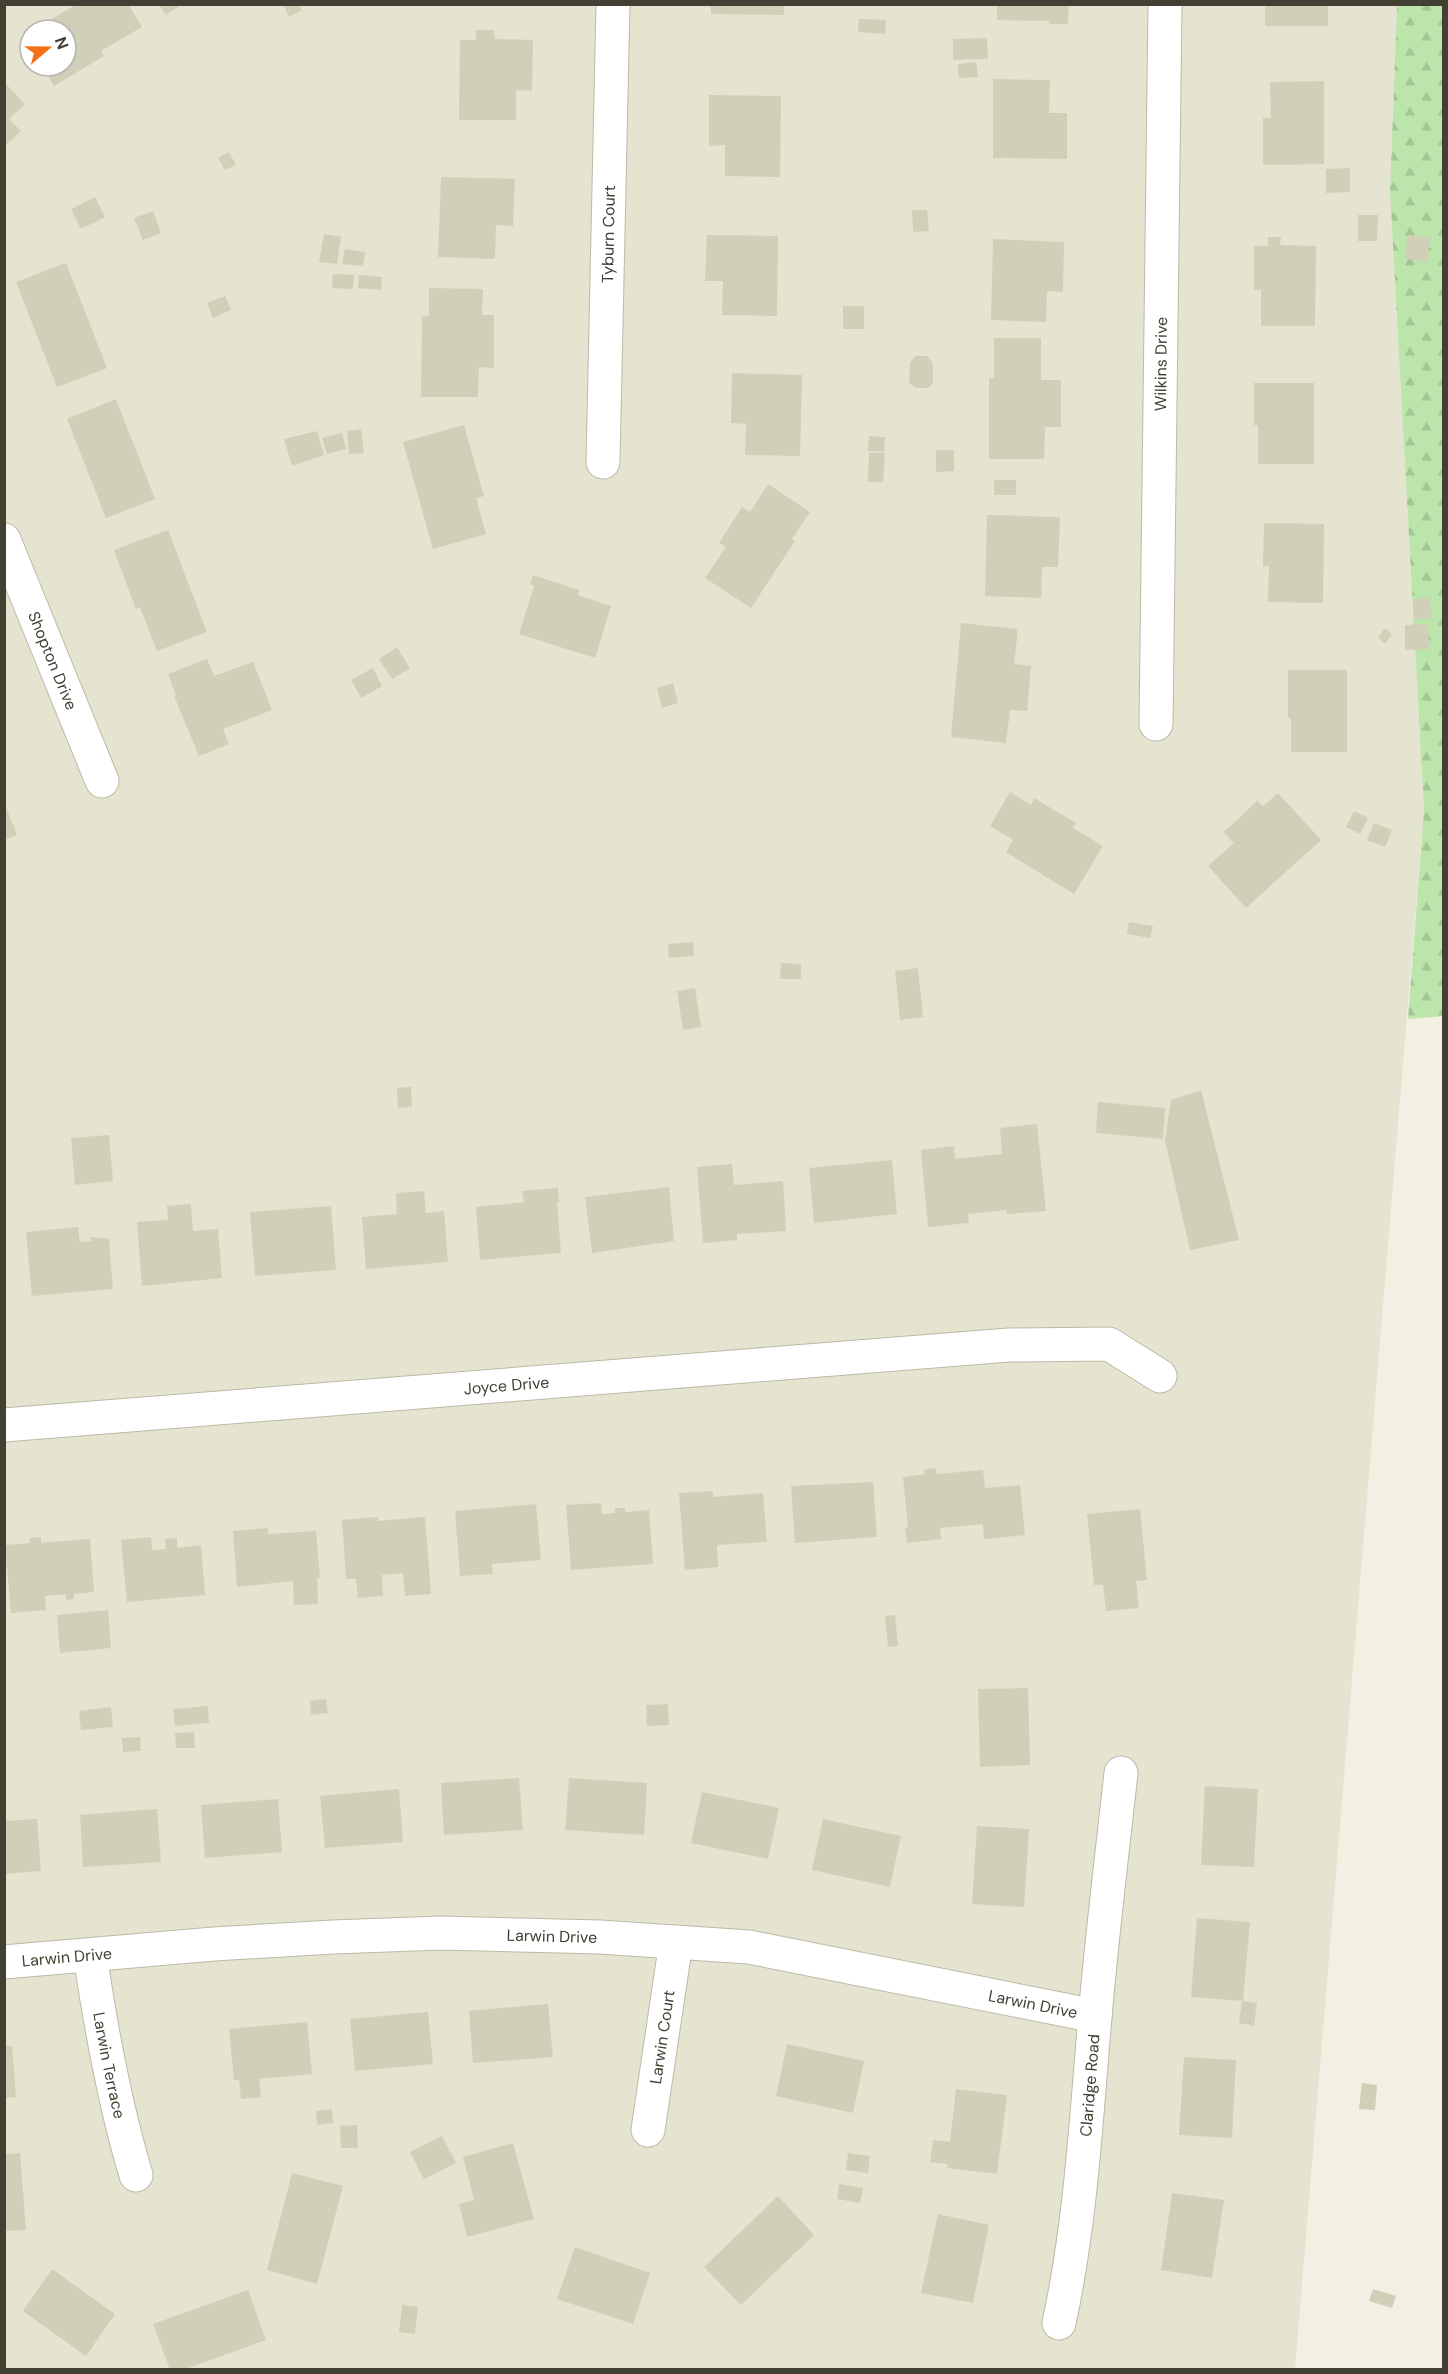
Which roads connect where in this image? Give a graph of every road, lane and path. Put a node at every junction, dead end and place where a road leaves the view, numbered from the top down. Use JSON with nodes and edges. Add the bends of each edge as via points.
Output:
{"nodes":[{"id":1,"x":613,"y":4,"type":"edge"},
{"id":2,"x":1165,"y":4,"type":"edge"},
{"id":3,"x":603,"y":462,"type":"dead end"},
{"id":4,"x":4,"y":540,"type":"edge"},
{"id":5,"x":15,"y":595,"type":"edge"},
{"id":6,"x":1156,"y":724,"type":"dead end"},
{"id":7,"x":102,"y":781,"type":"dead end"},
{"id":8,"x":1160,"y":1376,"type":"dead end"},
{"id":9,"x":4,"y":1425,"type":"edge"},
{"id":10,"x":1121,"y":1773,"type":"dead end"},
{"id":11,"x":676,"y":1942,"type":"junction"},
{"id":12,"x":90,"y":1955,"type":"junction"},
{"id":13,"x":4,"y":1962,"type":"edge"},
{"id":14,"x":1095,"y":2016,"type":"junction"},
{"id":15,"x":648,"y":2130,"type":"dead end"},
{"id":16,"x":136,"y":2175,"type":"dead end"},
{"id":17,"x":1059,"y":2323,"type":"dead end"}],
"edges":[{"from":1,"to":3,"type":"street","name":"Tyburn Court"},
{"from":2,"to":6,"type":"street","name":"Wilkins Drive"},
{"from":4,"to":5,"type":"street","name":"Shopton Drive"},
{"from":5,"to":7,"type":"street","name":"Shopton Drive"},
{"from":8,"to":9,"type":"street","name":"Joyce Drive","via":[[1109,1344],[1009,1345]]},
{"from":10,"to":14,"type":"street","name":"Claridge Road"},
{"from":11,"to":12,"type":"street","name":"Larwin Drive","via":[[531,1934],[441,1934],[333,1937]]},
{"from":11,"to":14,"type":"street","name":"Larwin Drive","via":[[749,1947]]},
{"from":11,"to":15,"type":"street","name":"Larwin Court"},
{"from":12,"to":13,"type":"street","name":"Larwin Drive"},
{"from":12,"to":16,"type":"street","name":"Larwin Terrace","via":[[108,2068]]},
{"from":14,"to":17,"type":"street","name":"Claridge Road","via":[[1085,2154]]}]}
